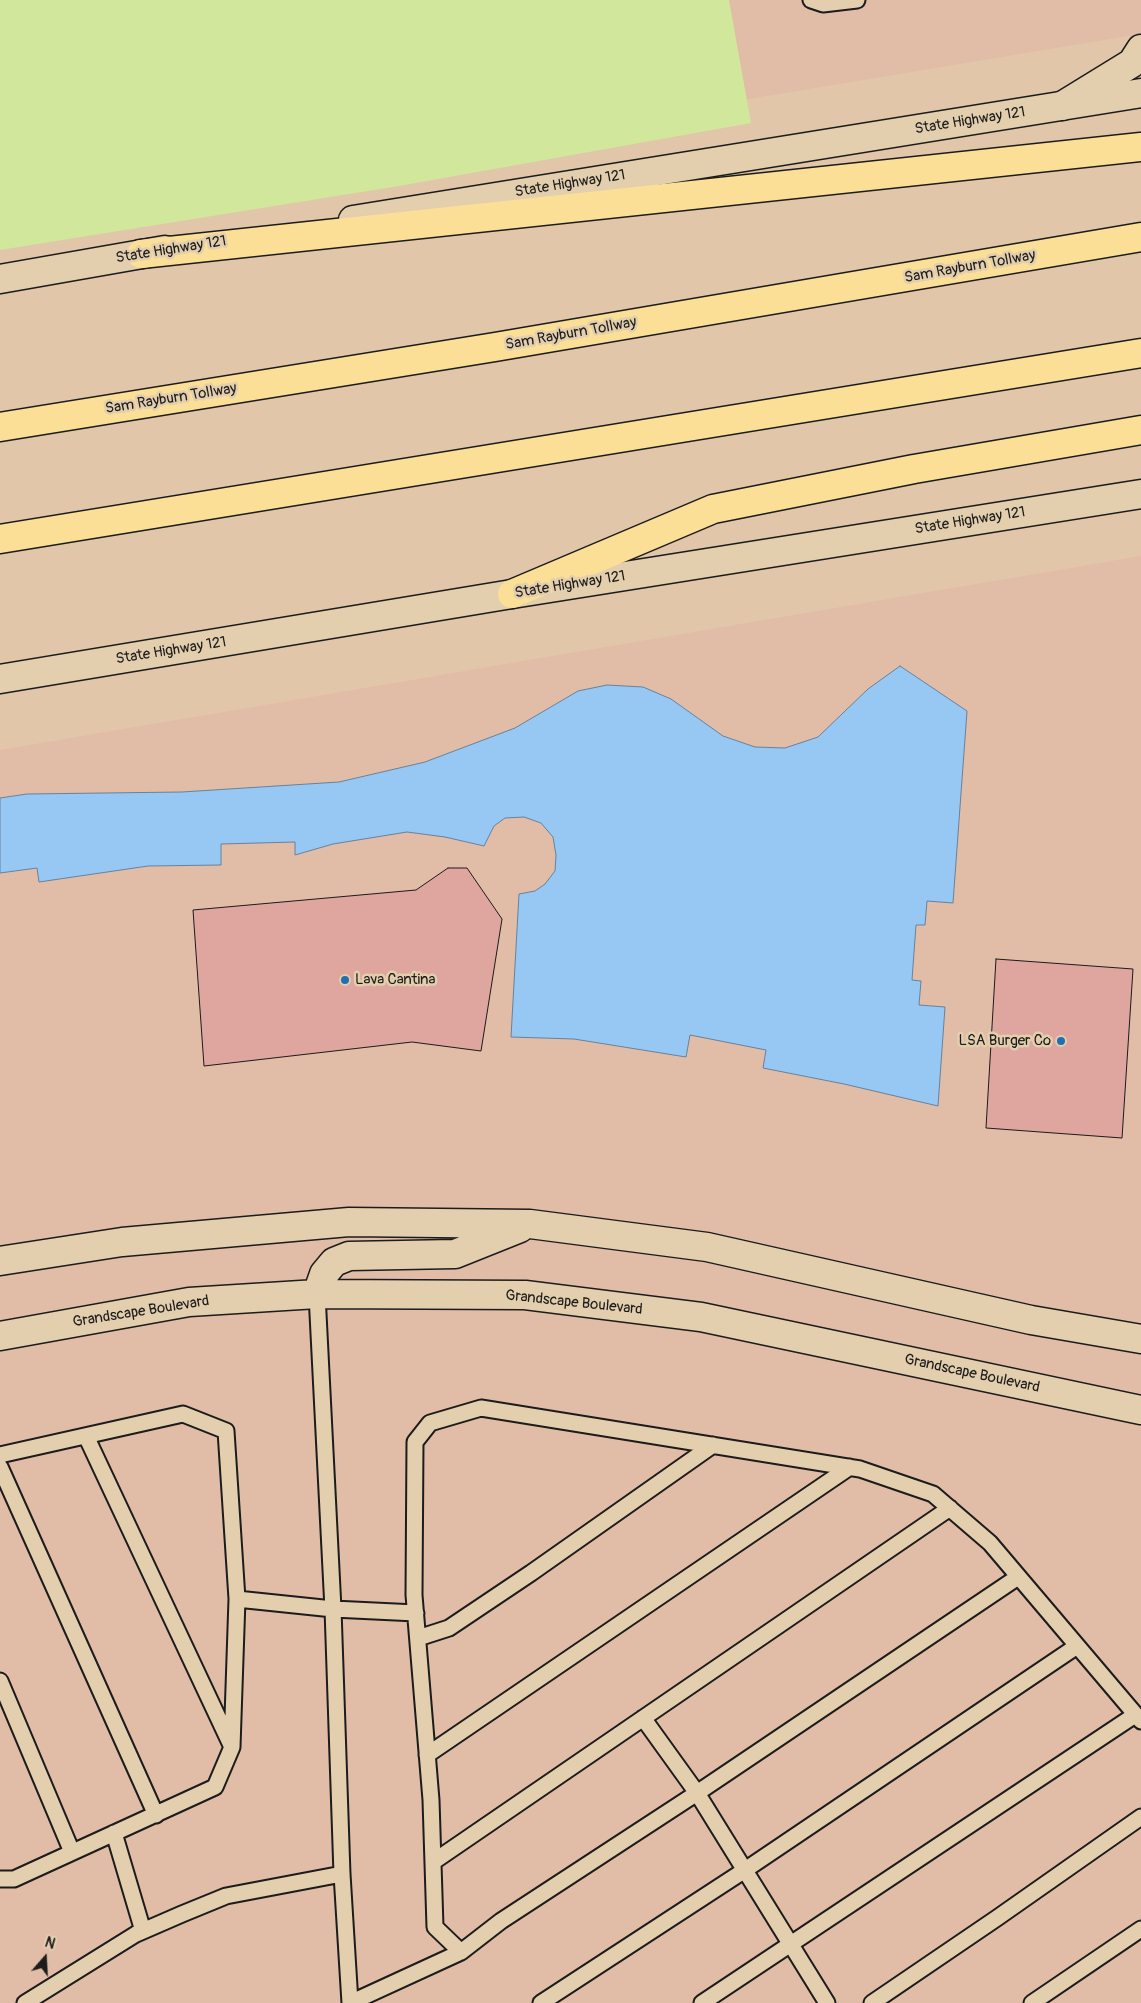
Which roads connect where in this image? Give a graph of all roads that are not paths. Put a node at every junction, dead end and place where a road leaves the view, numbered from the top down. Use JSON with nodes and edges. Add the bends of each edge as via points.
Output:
{"nodes":[{"id":1,"x":811,"y":0,"type":"edge"},
{"id":2,"x":857,"y":0,"type":"edge"},
{"id":3,"x":1141,"y":50,"type":"edge"},
{"id":4,"x":1141,"y":93,"type":"edge"},
{"id":5,"x":1062,"y":106,"type":"junction"},
{"id":6,"x":1141,"y":147,"type":"edge"},
{"id":7,"x":1141,"y":238,"type":"edge"},
{"id":8,"x":141,"y":254,"type":"junction"},
{"id":9,"x":0,"y":279,"type":"edge"},
{"id":10,"x":1141,"y":353,"type":"edge"},
{"id":11,"x":0,"y":427,"type":"edge"},
{"id":12,"x":1141,"y":430,"type":"edge"},
{"id":13,"x":1141,"y":494,"type":"edge"},
{"id":14,"x":0,"y":539,"type":"edge"},
{"id":15,"x":512,"y":594,"type":"junction"},
{"id":16,"x":0,"y":679,"type":"edge"},
{"id":17,"x":530,"y":1224,"type":"junction"},
{"id":18,"x":0,"y":1260,"type":"edge"},
{"id":19,"x":317,"y":1294,"type":"junction"},
{"id":20,"x":0,"y":1336,"type":"edge"},
{"id":21,"x":1141,"y":1339,"type":"edge"},
{"id":22,"x":1141,"y":1410,"type":"edge"},
{"id":23,"x":86,"y":1436,"type":"junction"},
{"id":24,"x":713,"y":1445,"type":"junction"},
{"id":25,"x":0,"y":1455,"type":"edge"},
{"id":26,"x":0,"y":1467,"type":"edge"},
{"id":27,"x":850,"y":1467,"type":"junction"},
{"id":28,"x":950,"y":1508,"type":"junction"},
{"id":29,"x":1018,"y":1577,"type":"junction"},
{"id":30,"x":237,"y":1599,"type":"junction"},
{"id":31,"x":333,"y":1608,"type":"junction"},
{"id":32,"x":416,"y":1614,"type":"junction"},
{"id":33,"x":418,"y":1638,"type":"junction"},
{"id":34,"x":1077,"y":1646,"type":"junction"},
{"id":35,"x":0,"y":1680,"type":"edge"},
{"id":36,"x":643,"y":1718,"type":"junction"},
{"id":37,"x":1138,"y":1718,"type":"edge"},
{"id":38,"x":232,"y":1747,"type":"junction"},
{"id":39,"x":427,"y":1755,"type":"junction"},
{"id":40,"x":697,"y":1793,"type":"junction"},
{"id":41,"x":156,"y":1814,"type":"junction"},
{"id":42,"x":1141,"y":1817,"type":"edge"},
{"id":43,"x":114,"y":1833,"type":"junction"},
{"id":44,"x":72,"y":1852,"type":"junction"},
{"id":45,"x":433,"y":1862,"type":"junction"},
{"id":46,"x":744,"y":1870,"type":"junction"},
{"id":47,"x":342,"y":1874,"type":"junction"},
{"id":48,"x":0,"y":1879,"type":"edge"},
{"id":49,"x":1141,"y":1930,"type":"edge"},
{"id":50,"x":144,"y":1931,"type":"junction"},
{"id":51,"x":791,"y":1945,"type":"junction"},
{"id":52,"x":461,"y":1952,"type":"junction"},
{"id":53,"x":25,"y":2003,"type":"edge"},
{"id":54,"x":350,"y":2003,"type":"edge"},
{"id":55,"x":541,"y":2003,"type":"edge"},
{"id":56,"x":702,"y":2003,"type":"edge"},
{"id":57,"x":827,"y":2003,"type":"edge"},
{"id":58,"x":872,"y":2003,"type":"edge"},
{"id":59,"x":1032,"y":2003,"type":"edge"}],
"edges":[{"from":1,"to":2,"type":"lane","via":[[823,4]]},
{"from":3,"to":5,"type":"street","via":[[1132,63]]},
{"from":4,"to":5,"type":"street","name":"State Highway 121"},
{"from":5,"to":8,"type":"street","name":"State Highway 121"},
{"from":6,"to":8,"type":"highway"},
{"from":7,"to":11,"type":"highway","name":"Sam Rayburn Tollway"},
{"from":8,"to":9,"type":"street","name":"State Highway 121"},
{"from":10,"to":14,"type":"highway"},
{"from":12,"to":15,"type":"highway","via":[[914,469],[713,509]]},
{"from":13,"to":15,"type":"street","name":"State Highway 121"},
{"from":15,"to":16,"type":"street","name":"State Highway 121"},
{"from":17,"to":18,"type":"street","via":[[349,1222],[122,1242]]},
{"from":17,"to":19,"type":"street","via":[[456,1254],[349,1256],[334,1262],[324,1274]]},
{"from":17,"to":21,"type":"street","via":[[707,1247],[1031,1320]]},
{"from":19,"to":20,"type":"street","name":"Grandscape Boulevard","via":[[189,1302]]},
{"from":19,"to":22,"type":"street","name":"Grandscape Boulevard","via":[[526,1295],[700,1316]]},
{"from":19,"to":31,"type":"lane"},
{"from":23,"to":25,"type":"lane"},
{"from":23,"to":30,"type":"lane","via":[[184,1414],[226,1431]]},
{"from":23,"to":38,"type":"lane"},
{"from":24,"to":27,"type":"lane"},
{"from":24,"to":32,"type":"lane","via":[[481,1408],[430,1423],[415,1442]]},
{"from":24,"to":33,"type":"lane","via":[[449,1628]]},
{"from":26,"to":41,"type":"lane"},
{"from":27,"to":28,"type":"lane","via":[[933,1494]]},
{"from":27,"to":39,"type":"lane"},
{"from":28,"to":29,"type":"lane","via":[[990,1543]]},
{"from":28,"to":36,"type":"lane"},
{"from":29,"to":34,"type":"lane"},
{"from":29,"to":40,"type":"lane"},
{"from":30,"to":31,"type":"lane"},
{"from":30,"to":38,"type":"lane"},
{"from":31,"to":32,"type":"lane"},
{"from":31,"to":47,"type":"lane"},
{"from":32,"to":33,"type":"lane"},
{"from":33,"to":39,"type":"lane"},
{"from":34,"to":37,"type":"lane"},
{"from":34,"to":46,"type":"lane"},
{"from":35,"to":44,"type":"lane"},
{"from":36,"to":40,"type":"lane"},
{"from":36,"to":45,"type":"lane"},
{"from":37,"to":51,"type":"lane"},
{"from":38,"to":41,"type":"lane","via":[[215,1787]]},
{"from":39,"to":45,"type":"lane"},
{"from":40,"to":46,"type":"lane"},
{"from":40,"to":52,"type":"lane","via":[[501,1921]]},
{"from":41,"to":43,"type":"lane"},
{"from":42,"to":58,"type":"lane"},
{"from":43,"to":44,"type":"lane"},
{"from":43,"to":50,"type":"lane"},
{"from":44,"to":48,"type":"lane","via":[[14,1879]]},
{"from":45,"to":52,"type":"lane","via":[[435,1927]]},
{"from":46,"to":51,"type":"lane"},
{"from":46,"to":55,"type":"lane"},
{"from":47,"to":50,"type":"lane","via":[[226,1896]]},
{"from":47,"to":54,"type":"lane"},
{"from":49,"to":59,"type":"lane"},
{"from":50,"to":53,"type":"lane"},
{"from":51,"to":56,"type":"lane"},
{"from":51,"to":57,"type":"lane"},
{"from":52,"to":54,"type":"lane"}]}
